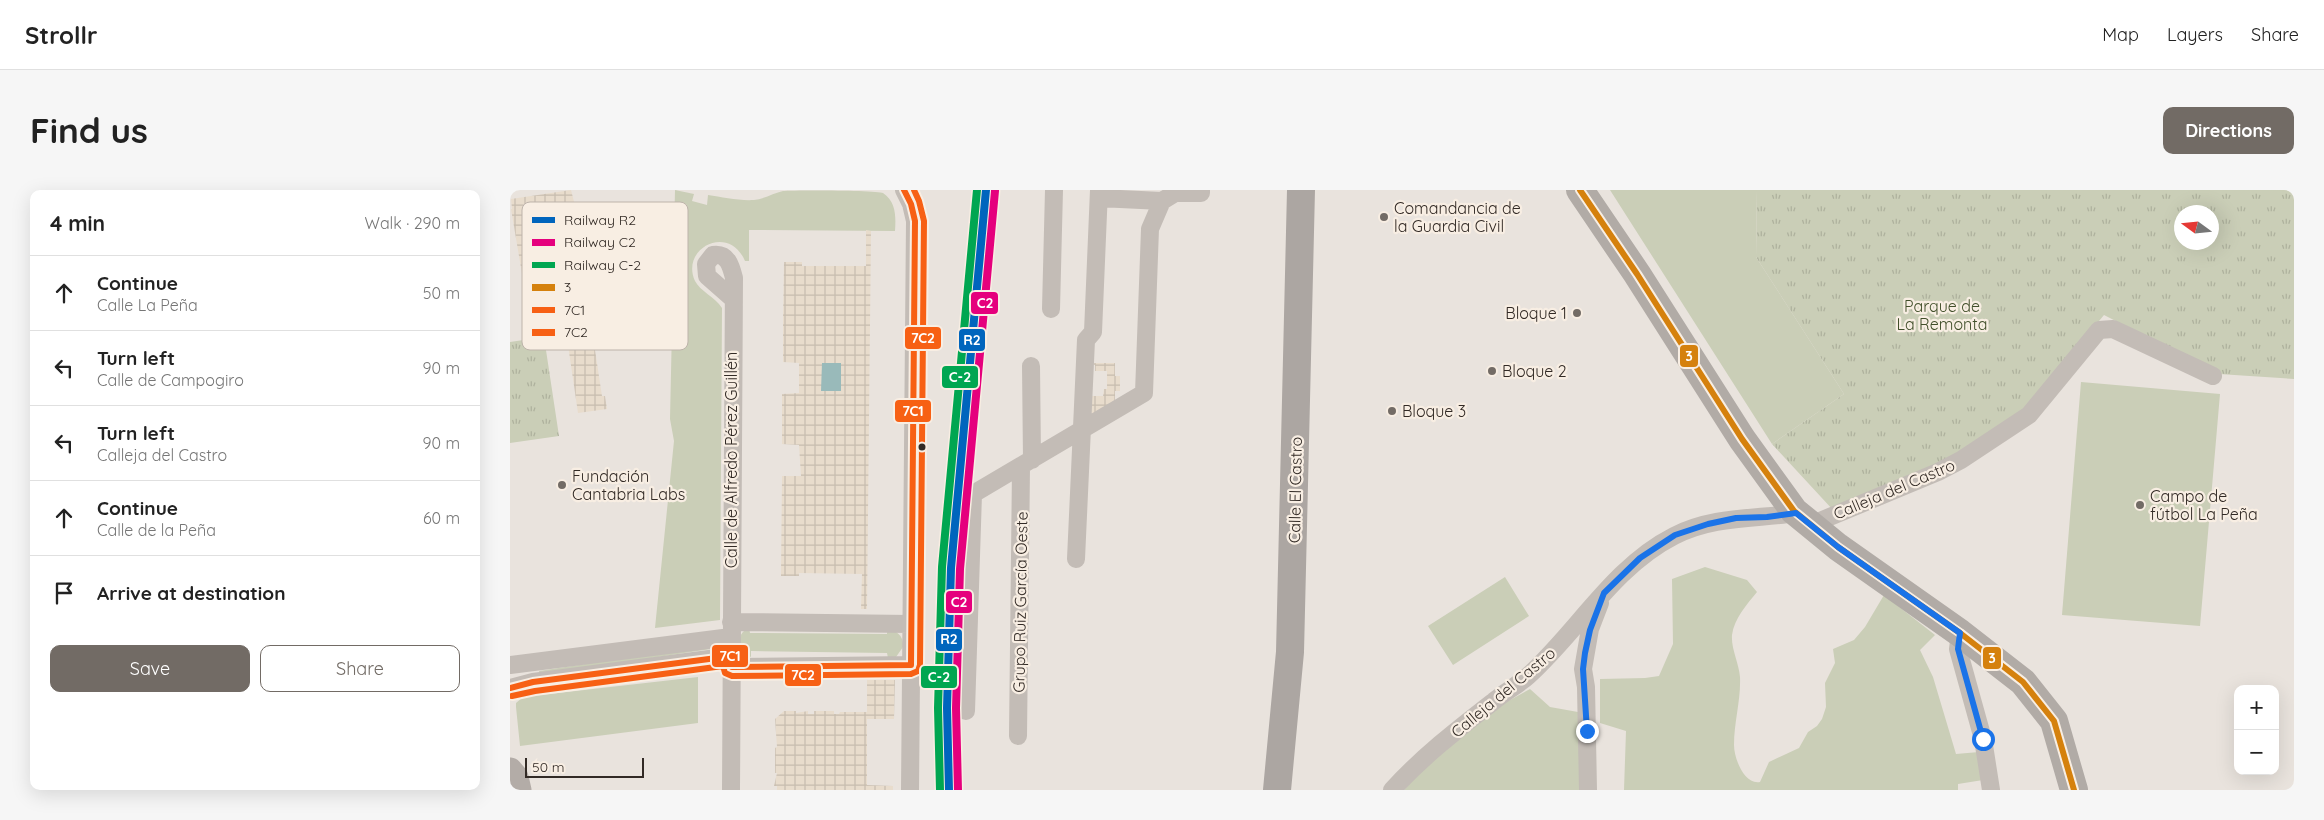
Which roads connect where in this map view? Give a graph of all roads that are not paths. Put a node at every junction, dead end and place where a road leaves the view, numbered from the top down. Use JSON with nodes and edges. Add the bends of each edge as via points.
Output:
{"nodes":[{"id":1,"x":904,"y":190,"type":"edge"},
{"id":2,"x":1054,"y":190,"type":"edge"},
{"id":3,"x":1201,"y":190,"type":"edge"},
{"id":4,"x":1301,"y":190,"type":"edge"},
{"id":5,"x":1580,"y":190,"type":"edge"},
{"id":6,"x":1099,"y":194,"type":"edge"},
{"id":7,"x":1171,"y":195,"type":"edge"},
{"id":8,"x":732,"y":298,"type":"dead end"},
{"id":9,"x":1051,"y":309,"type":"dead end"},
{"id":10,"x":1031,"y":366,"type":"dead end"},
{"id":11,"x":2213,"y":376,"type":"dead end"},
{"id":12,"x":1082,"y":431,"type":"junction"},
{"id":13,"x":1026,"y":464,"type":"junction"},
{"id":14,"x":1805,"y":520,"type":"junction"},
{"id":15,"x":1076,"y":559,"type":"dead end"},
{"id":16,"x":1604,"y":593,"type":"junction"},
{"id":17,"x":911,"y":624,"type":"junction"},
{"id":18,"x":731,"y":630,"type":"junction"},
{"id":19,"x":1960,"y":633,"type":"junction"},
{"id":20,"x":732,"y":662,"type":"junction"},
{"id":21,"x":510,"y":665,"type":"edge"},
{"id":22,"x":911,"y":665,"type":"junction"},
{"id":23,"x":510,"y":688,"type":"edge"},
{"id":24,"x":966,"y":711,"type":"dead end"},
{"id":25,"x":1018,"y":736,"type":"dead end"},
{"id":26,"x":510,"y":770,"type":"edge"},
{"id":27,"x":519,"y":790,"type":"edge"},
{"id":28,"x":731,"y":790,"type":"edge"},
{"id":29,"x":910,"y":790,"type":"edge"},
{"id":30,"x":1277,"y":790,"type":"edge"},
{"id":31,"x":1392,"y":790,"type":"edge"},
{"id":32,"x":1588,"y":790,"type":"edge"},
{"id":33,"x":1991,"y":790,"type":"edge"},
{"id":34,"x":2074,"y":790,"type":"edge"}],
"edges":[{"from":1,"to":17,"type":"street","via":[[915,221]]},
{"from":2,"to":9,"type":"street"},
{"from":3,"to":7,"type":"street","via":[[1201,193]]},
{"from":4,"to":30,"type":"highway","name":"Calle El Castro","via":[[1290,652]]},
{"from":5,"to":14,"type":"main road","via":[[1742,439]]},
{"from":6,"to":7,"type":"street"},
{"from":6,"to":12,"type":"street","via":[[1092,332],[1086,340]]},
{"from":7,"to":12,"type":"street","via":[[1150,229],[1144,393]]},
{"from":8,"to":18,"type":"street","name":"Calle de Alfredo Pérez Guillén"},
{"from":10,"to":13,"type":"street","name":"Grupo Ruiz García Oeste"},
{"from":11,"to":14,"type":"street","name":"Calleja del Castro","via":[[2113,330],[2099,330],[2029,415],[1961,460],[1820,521]]},
{"from":12,"to":13,"type":"street"},
{"from":12,"to":15,"type":"street"},
{"from":13,"to":24,"type":"street","via":[[973,494]]},
{"from":13,"to":25,"type":"street","name":"Grupo Ruiz García Oeste"},
{"from":14,"to":16,"type":"street","name":"Calleja del Castro","via":[[1727,520],[1675,535],[1640,558]]},
{"from":14,"to":19,"type":"main road"},
{"from":16,"to":31,"type":"street","name":"Calleja del Castro","via":[[1557,649],[1527,677],[1417,762]]},
{"from":16,"to":32,"type":"street","via":[[1590,630],[1583,669]]},
{"from":17,"to":18,"type":"street"},
{"from":17,"to":22,"type":"street"},
{"from":18,"to":20,"type":"street","name":"Calle de Alfredo Pérez Guillén"},
{"from":18,"to":21,"type":"street"},
{"from":19,"to":33,"type":"street","via":[[1958,649],[1983,739]]},
{"from":19,"to":34,"type":"main road","via":[[2023,682],[2039,700],[2054,721]]},
{"from":20,"to":22,"type":"street"},
{"from":20,"to":23,"type":"street","via":[[533,682]]},
{"from":20,"to":28,"type":"street"},
{"from":22,"to":29,"type":"street"},
{"from":26,"to":27,"type":"main road","via":[[516,777]]}]}
